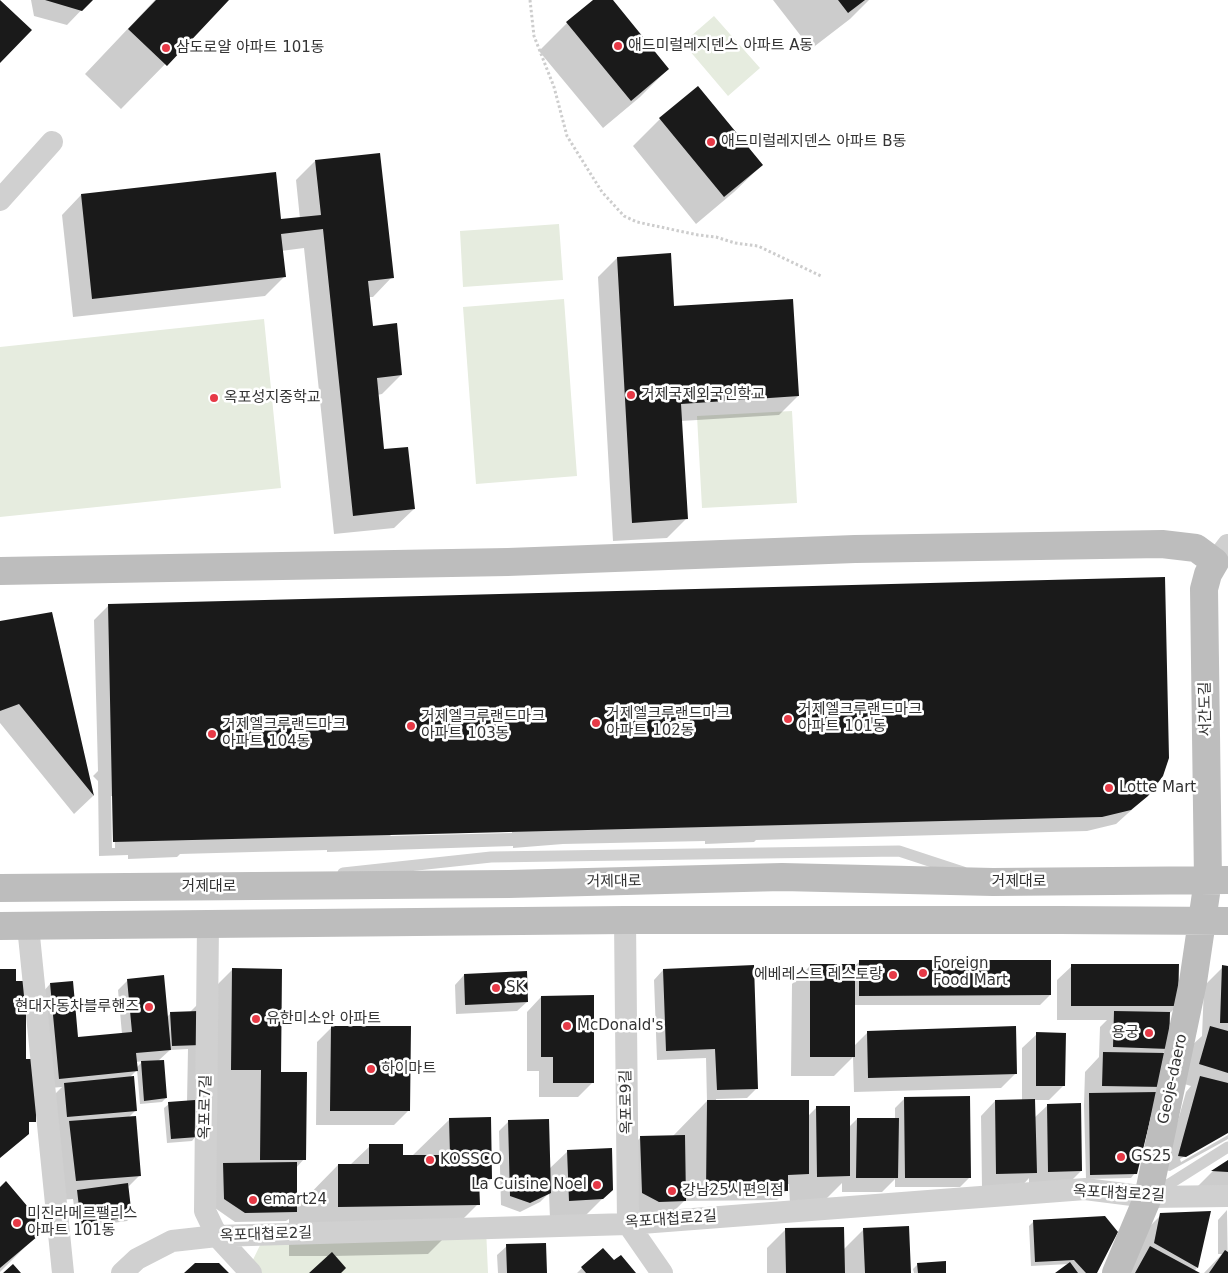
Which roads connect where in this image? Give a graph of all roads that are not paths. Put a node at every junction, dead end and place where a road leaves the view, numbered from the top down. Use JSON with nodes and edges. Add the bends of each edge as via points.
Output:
{"nodes":[{"id":1,"x":52,"y":142,"type":"dead end"},
{"id":2,"x":0,"y":200,"type":"edge"},
{"id":3,"x":1221,"y":554,"type":"edge"},
{"id":4,"x":0,"y":571,"type":"edge"},
{"id":5,"x":1218,"y":880,"type":"edge"},
{"id":6,"x":0,"y":888,"type":"edge"},
{"id":7,"x":625,"y":920,"type":"junction"},
{"id":8,"x":1201,"y":922,"type":"junction"},
{"id":9,"x":1228,"y":922,"type":"edge"},
{"id":10,"x":208,"y":924,"type":"junction"},
{"id":11,"x":0,"y":926,"type":"edge"},
{"id":12,"x":28,"y":926,"type":"junction"},
{"id":13,"x":1228,"y":1147,"type":"edge"},
{"id":14,"x":1228,"y":1196,"type":"edge"},
{"id":15,"x":1148,"y":1197,"type":"junction"},
{"id":16,"x":628,"y":1224,"type":"junction"},
{"id":17,"x":217,"y":1236,"type":"junction"},
{"id":18,"x":63,"y":1273,"type":"edge"},
{"id":19,"x":122,"y":1273,"type":"edge"},
{"id":20,"x":251,"y":1273,"type":"edge"},
{"id":21,"x":662,"y":1273,"type":"edge"},
{"id":22,"x":1116,"y":1273,"type":"edge"}],
"edges":[{"from":1,"to":2,"type":"street"},
{"from":3,"to":4,"type":"street","via":[[1162,544],[846,550],[508,562]]},
{"from":3,"to":5,"type":"street","name":"서간도길","via":[[1208,574],[1204,589]]},
{"from":5,"to":6,"type":"street","name":"거제대로","via":[[993,882],[782,878],[509,884]]},
{"from":5,"to":8,"type":"street","name":"Geoje-daero"},
{"from":7,"to":8,"type":"street"},
{"from":7,"to":10,"type":"street"},
{"from":7,"to":16,"type":"street","name":"옥포로9길"},
{"from":8,"to":9,"type":"street"},
{"from":8,"to":15,"type":"street","name":"Geoje-daero","via":[[1193,982]]},
{"from":10,"to":12,"type":"street"},
{"from":10,"to":17,"type":"street","name":"옥포로7길","via":[[205,1210]]},
{"from":11,"to":12,"type":"street"},
{"from":12,"to":18,"type":"street"},
{"from":13,"to":15,"type":"lane"},
{"from":14,"to":15,"type":"street","name":"옥포대첩로2길"},
{"from":15,"to":16,"type":"street","name":"옥포대첩로2길","via":[[1085,1189]]},
{"from":15,"to":22,"type":"street","name":"Geoje-daero"},
{"from":16,"to":17,"type":"street","name":"옥포대첩로2길"},
{"from":16,"to":21,"type":"street"},
{"from":17,"to":19,"type":"street","name":"옥포대첩로2길","via":[[172,1241],[137,1259]]},
{"from":17,"to":20,"type":"street","name":"옥포로7길"}]}
